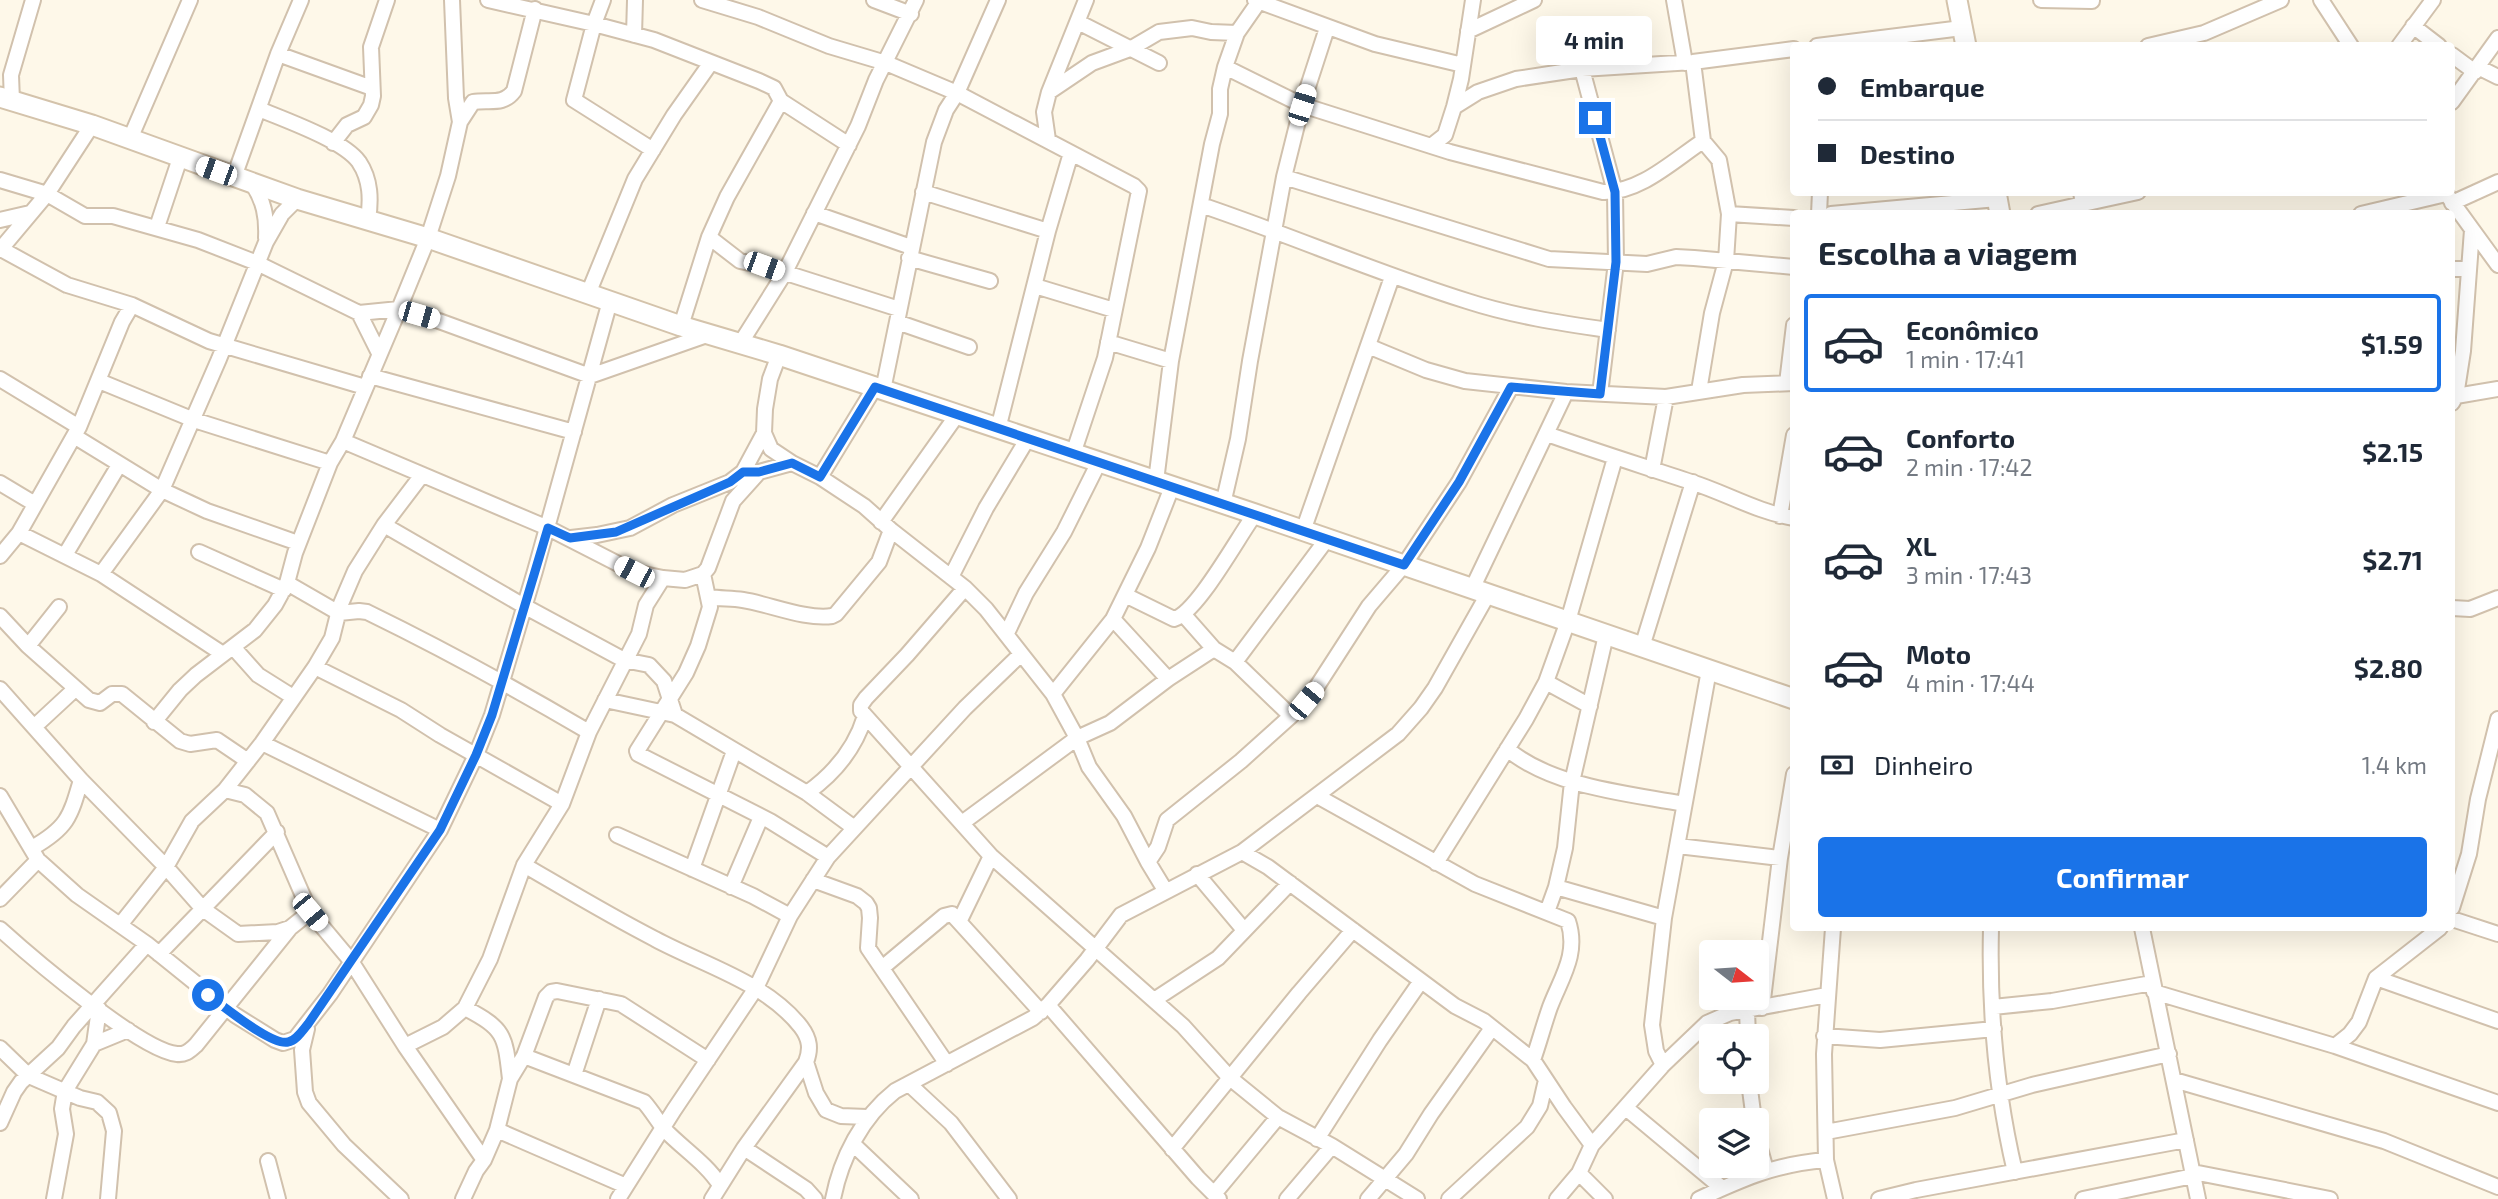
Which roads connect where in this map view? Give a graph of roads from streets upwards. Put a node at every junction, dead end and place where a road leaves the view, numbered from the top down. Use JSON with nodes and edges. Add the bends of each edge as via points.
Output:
{"nodes":[{"id":1,"x":33,"y":0,"type":"edge"},
{"id":2,"x":190,"y":0,"type":"edge"},
{"id":3,"x":301,"y":0,"type":"edge"},
{"id":4,"x":387,"y":0,"type":"edge"},
{"id":5,"x":452,"y":0,"type":"edge"},
{"id":6,"x":488,"y":0,"type":"edge"},
{"id":7,"x":603,"y":0,"type":"edge"},
{"id":8,"x":635,"y":0,"type":"edge"},
{"id":9,"x":702,"y":0,"type":"edge"},
{"id":10,"x":874,"y":0,"type":"edge"},
{"id":11,"x":916,"y":0,"type":"edge"},
{"id":12,"x":998,"y":0,"type":"edge"},
{"id":13,"x":1086,"y":0,"type":"edge"},
{"id":14,"x":1473,"y":0,"type":"edge"},
{"id":15,"x":1534,"y":0,"type":"edge"},
{"id":16,"x":1674,"y":0,"type":"edge"},
{"id":17,"x":1957,"y":0,"type":"edge"},
{"id":18,"x":2041,"y":0,"type":"edge"},
{"id":19,"x":2281,"y":0,"type":"edge"},
{"id":20,"x":2321,"y":0,"type":"edge"},
{"id":21,"x":2340,"y":0,"type":"edge"},
{"id":22,"x":2433,"y":0,"type":"edge"},
{"id":23,"x":1258,"y":1,"type":"edge"},
{"id":24,"x":2092,"y":1,"type":"edge"},
{"id":25,"x":535,"y":9,"type":"junction"},
{"id":26,"x":911,"y":14,"type":"junction"},
{"id":27,"x":2330,"y":14,"type":"junction"},
{"id":28,"x":1078,"y":22,"type":"junction"},
{"id":29,"x":594,"y":24,"type":"junction"},
{"id":30,"x":2413,"y":26,"type":"junction"},
{"id":31,"x":1327,"y":28,"type":"junction"},
{"id":32,"x":1468,"y":31,"type":"junction"},
{"id":33,"x":1211,"y":32,"type":"junction"},
{"id":34,"x":1237,"y":33,"type":"junction"},
{"id":35,"x":634,"y":35,"type":"junction"},
{"id":36,"x":1964,"y":37,"type":"edge"},
{"id":37,"x":2498,"y":38,"type":"edge"},
{"id":38,"x":1873,"y":42,"type":"edge"},
{"id":39,"x":2165,"y":42,"type":"edge"},
{"id":40,"x":2348,"y":42,"type":"edge"},
{"id":41,"x":2402,"y":42,"type":"edge"},
{"id":42,"x":2434,"y":42,"type":"edge"},
{"id":43,"x":1130,"y":49,"type":"junction"},
{"id":44,"x":1790,"y":49,"type":"edge"},
{"id":45,"x":278,"y":54,"type":"junction"},
{"id":46,"x":2455,"y":57,"type":"edge"},
{"id":47,"x":886,"y":62,"type":"junction"},
{"id":48,"x":1689,"y":62,"type":"junction"},
{"id":49,"x":1159,"y":63,"type":"dead end"},
{"id":50,"x":1227,"y":63,"type":"junction"},
{"id":51,"x":710,"y":64,"type":"junction"},
{"id":52,"x":1463,"y":65,"type":"junction"},
{"id":53,"x":1582,"y":69,"type":"junction"},
{"id":54,"x":2477,"y":70,"type":"junction"},
{"id":55,"x":2498,"y":77,"type":"edge"},
{"id":56,"x":372,"y":88,"type":"junction"},
{"id":57,"x":1049,"y":92,"type":"junction"},
{"id":58,"x":957,"y":93,"type":"junction"},
{"id":59,"x":2455,"y":98,"type":"edge"},
{"id":60,"x":6,"y":99,"type":"edge"},
{"id":61,"x":781,"y":101,"type":"junction"},
{"id":62,"x":1302,"y":105,"type":"junction"},
{"id":63,"x":1454,"y":107,"type":"junction"},
{"id":64,"x":259,"y":109,"type":"junction"},
{"id":65,"x":1044,"y":112,"type":"junction"},
{"id":66,"x":460,"y":122,"type":"junction"},
{"id":67,"x":92,"y":125,"type":"junction"},
{"id":68,"x":1023,"y":127,"type":"junction"},
{"id":69,"x":1445,"y":135,"type":"junction"},
{"id":70,"x":130,"y":139,"type":"junction"},
{"id":71,"x":1048,"y":140,"type":"junction"},
{"id":72,"x":1703,"y":141,"type":"junction"},
{"id":73,"x":333,"y":143,"type":"junction"},
{"id":74,"x":849,"y":145,"type":"junction"},
{"id":75,"x":1431,"y":146,"type":"junction"},
{"id":76,"x":653,"y":150,"type":"junction"},
{"id":77,"x":1450,"y":152,"type":"junction"},
{"id":78,"x":1071,"y":153,"type":"junction"},
{"id":79,"x":180,"y":158,"type":"junction"},
{"id":80,"x":1284,"y":177,"type":"junction"},
{"id":81,"x":0,"y":180,"type":"edge"},
{"id":82,"x":243,"y":180,"type":"junction"},
{"id":83,"x":2498,"y":181,"type":"edge"},
{"id":84,"x":923,"y":191,"type":"junction"},
{"id":85,"x":1615,"y":192,"type":"junction"},
{"id":86,"x":47,"y":194,"type":"junction"},
{"id":87,"x":2455,"y":194,"type":"edge"},
{"id":88,"x":2101,"y":196,"type":"edge"},
{"id":89,"x":2448,"y":196,"type":"edge"},
{"id":90,"x":2082,"y":198,"type":"edge"},
{"id":91,"x":297,"y":199,"type":"junction"},
{"id":92,"x":1998,"y":202,"type":"edge"},
{"id":93,"x":1201,"y":205,"type":"junction"},
{"id":94,"x":1887,"y":210,"type":"edge"},
{"id":95,"x":2049,"y":210,"type":"edge"},
{"id":96,"x":2380,"y":210,"type":"edge"},
{"id":97,"x":30,"y":213,"type":"junction"},
{"id":98,"x":814,"y":213,"type":"junction"},
{"id":99,"x":1729,"y":214,"type":"junction"},
{"id":100,"x":1790,"y":218,"type":"edge"},
{"id":101,"x":0,"y":220,"type":"edge"},
{"id":102,"x":368,"y":220,"type":"junction"},
{"id":103,"x":157,"y":228,"type":"junction"},
{"id":104,"x":1275,"y":230,"type":"junction"},
{"id":105,"x":2472,"y":230,"type":"junction"},
{"id":106,"x":1048,"y":231,"type":"junction"},
{"id":107,"x":428,"y":237,"type":"junction"},
{"id":108,"x":709,"y":237,"type":"junction"},
{"id":109,"x":266,"y":242,"type":"junction"},
{"id":110,"x":2,"y":245,"type":"edge"},
{"id":111,"x":910,"y":253,"type":"junction"},
{"id":112,"x":1726,"y":261,"type":"junction"},
{"id":113,"x":2497,"y":261,"type":"edge"},
{"id":114,"x":1616,"y":262,"type":"junction"},
{"id":115,"x":257,"y":263,"type":"junction"},
{"id":116,"x":1790,"y":267,"type":"edge"},
{"id":117,"x":2455,"y":269,"type":"edge"},
{"id":118,"x":2468,"y":269,"type":"junction"},
{"id":119,"x":784,"y":274,"type":"junction"},
{"id":120,"x":1392,"y":276,"type":"junction"},
{"id":121,"x":989,"y":281,"type":"dead end"},
{"id":122,"x":1035,"y":286,"type":"junction"},
{"id":123,"x":588,"y":294,"type":"junction"},
{"id":124,"x":610,"y":301,"type":"junction"},
{"id":125,"x":132,"y":306,"type":"junction"},
{"id":126,"x":399,"y":309,"type":"junction"},
{"id":127,"x":1114,"y":310,"type":"junction"},
{"id":128,"x":359,"y":313,"type":"junction"},
{"id":129,"x":898,"y":315,"type":"junction"},
{"id":130,"x":681,"y":326,"type":"junction"},
{"id":131,"x":1608,"y":330,"type":"junction"},
{"id":132,"x":707,"y":335,"type":"junction"},
{"id":133,"x":1108,"y":342,"type":"junction"},
{"id":134,"x":740,"y":344,"type":"junction"},
{"id":135,"x":225,"y":346,"type":"junction"},
{"id":136,"x":1368,"y":346,"type":"junction"},
{"id":137,"x":969,"y":347,"type":"dead end"},
{"id":138,"x":2458,"y":348,"type":"edge"},
{"id":139,"x":379,"y":354,"type":"junction"},
{"id":140,"x":779,"y":355,"type":"junction"},
{"id":141,"x":1171,"y":361,"type":"junction"},
{"id":142,"x":590,"y":376,"type":"junction"},
{"id":143,"x":0,"y":379,"type":"edge"},
{"id":144,"x":99,"y":381,"type":"junction"},
{"id":145,"x":368,"y":382,"type":"junction"},
{"id":146,"x":1790,"y":383,"type":"edge"},
{"id":147,"x":1511,"y":387,"type":"junction"},
{"id":148,"x":2455,"y":387,"type":"edge"},
{"id":149,"x":879,"y":389,"type":"junction"},
{"id":150,"x":2498,"y":389,"type":"edge"},
{"id":151,"x":1699,"y":391,"type":"junction"},
{"id":152,"x":1566,"y":393,"type":"junction"},
{"id":153,"x":1600,"y":394,"type":"junction"},
{"id":154,"x":1666,"y":397,"type":"junction"},
{"id":155,"x":2455,"y":400,"type":"edge"},
{"id":156,"x":957,"y":415,"type":"junction"},
{"id":157,"x":194,"y":420,"type":"junction"},
{"id":158,"x":998,"y":429,"type":"junction"},
{"id":159,"x":77,"y":432,"type":"junction"},
{"id":160,"x":574,"y":432,"type":"junction"},
{"id":161,"x":764,"y":433,"type":"junction"},
{"id":162,"x":1547,"y":433,"type":"junction"},
{"id":163,"x":1028,"y":438,"type":"junction"},
{"id":164,"x":343,"y":441,"type":"junction"},
{"id":165,"x":1073,"y":454,"type":"junction"},
{"id":166,"x":1615,"y":458,"type":"junction"},
{"id":167,"x":1099,"y":462,"type":"junction"},
{"id":168,"x":330,"y":463,"type":"junction"},
{"id":169,"x":792,"y":463,"type":"junction"},
{"id":170,"x":118,"y":464,"type":"junction"},
{"id":171,"x":1652,"y":470,"type":"junction"},
{"id":172,"x":743,"y":472,"type":"junction"},
{"id":173,"x":759,"y":472,"type":"junction"},
{"id":174,"x":422,"y":475,"type":"junction"},
{"id":175,"x":820,"y":477,"type":"junction"},
{"id":176,"x":1693,"y":482,"type":"junction"},
{"id":177,"x":1790,"y":482,"type":"edge"},
{"id":178,"x":0,"y":483,"type":"edge"},
{"id":179,"x":1164,"y":484,"type":"junction"},
{"id":180,"x":162,"y":490,"type":"junction"},
{"id":181,"x":35,"y":504,"type":"junction"},
{"id":182,"x":1223,"y":504,"type":"junction"},
{"id":183,"x":1255,"y":514,"type":"junction"},
{"id":184,"x":1787,"y":517,"type":"edge"},
{"id":185,"x":384,"y":525,"type":"junction"},
{"id":186,"x":886,"y":526,"type":"junction"},
{"id":187,"x":548,"y":528,"type":"junction"},
{"id":188,"x":1303,"y":531,"type":"junction"},
{"id":189,"x":19,"y":533,"type":"junction"},
{"id":190,"x":570,"y":538,"type":"junction"},
{"id":191,"x":1327,"y":539,"type":"junction"},
{"id":192,"x":298,"y":543,"type":"junction"},
{"id":193,"x":199,"y":552,"type":"dead end"},
{"id":194,"x":65,"y":555,"type":"junction"},
{"id":195,"x":0,"y":556,"type":"edge"},
{"id":196,"x":1404,"y":565,"type":"junction"},
{"id":197,"x":101,"y":574,"type":"junction"},
{"id":198,"x":703,"y":574,"type":"junction"},
{"id":199,"x":951,"y":577,"type":"junction"},
{"id":200,"x":663,"y":578,"type":"junction"},
{"id":201,"x":285,"y":587,"type":"junction"},
{"id":202,"x":965,"y":587,"type":"junction"},
{"id":203,"x":1480,"y":591,"type":"junction"},
{"id":204,"x":1125,"y":595,"type":"junction"},
{"id":205,"x":2498,"y":598,"type":"edge"},
{"id":206,"x":709,"y":602,"type":"junction"},
{"id":207,"x":524,"y":606,"type":"junction"},
{"id":208,"x":59,"y":607,"type":"dead end"},
{"id":209,"x":2455,"y":608,"type":"edge"},
{"id":210,"x":339,"y":613,"type":"junction"},
{"id":211,"x":1184,"y":615,"type":"junction"},
{"id":212,"x":0,"y":616,"type":"edge"},
{"id":213,"x":1113,"y":619,"type":"junction"},
{"id":214,"x":1568,"y":621,"type":"junction"},
{"id":215,"x":1007,"y":633,"type":"junction"},
{"id":216,"x":1606,"y":635,"type":"junction"},
{"id":217,"x":28,"y":646,"type":"junction"},
{"id":218,"x":1642,"y":647,"type":"junction"},
{"id":219,"x":1214,"y":649,"type":"junction"},
{"id":220,"x":228,"y":650,"type":"junction"},
{"id":221,"x":1021,"y":654,"type":"junction"},
{"id":222,"x":624,"y":660,"type":"junction"},
{"id":223,"x":1235,"y":662,"type":"junction"},
{"id":224,"x":314,"y":667,"type":"junction"},
{"id":225,"x":1709,"y":670,"type":"junction"},
{"id":226,"x":1168,"y":679,"type":"junction"},
{"id":227,"x":503,"y":681,"type":"junction"},
{"id":228,"x":1546,"y":682,"type":"junction"},
{"id":229,"x":0,"y":689,"type":"edge"},
{"id":230,"x":75,"y":690,"type":"junction"},
{"id":231,"x":1053,"y":694,"type":"junction"},
{"id":232,"x":293,"y":697,"type":"junction"},
{"id":233,"x":1790,"y":698,"type":"edge"},
{"id":234,"x":605,"y":700,"type":"junction"},
{"id":235,"x":1590,"y":706,"type":"junction"},
{"id":236,"x":669,"y":709,"type":"junction"},
{"id":237,"x":865,"y":716,"type":"junction"},
{"id":238,"x":1291,"y":716,"type":"junction"},
{"id":239,"x":2498,"y":719,"type":"edge"},
{"id":240,"x":154,"y":722,"type":"junction"},
{"id":241,"x":34,"y":727,"type":"junction"},
{"id":242,"x":589,"y":732,"type":"junction"},
{"id":243,"x":1077,"y":738,"type":"junction"},
{"id":244,"x":262,"y":743,"type":"junction"},
{"id":245,"x":2495,"y":745,"type":"edge"},
{"id":246,"x":1507,"y":749,"type":"junction"},
{"id":247,"x":734,"y":751,"type":"junction"},
{"id":248,"x":476,"y":755,"type":"junction"},
{"id":249,"x":248,"y":761,"type":"junction"},
{"id":250,"x":911,"y":768,"type":"junction"},
{"id":251,"x":237,"y":774,"type":"junction"},
{"id":252,"x":81,"y":780,"type":"junction"},
{"id":253,"x":1572,"y":782,"type":"junction"},
{"id":254,"x":225,"y":790,"type":"junction"},
{"id":255,"x":807,"y":793,"type":"junction"},
{"id":256,"x":245,"y":795,"type":"junction"},
{"id":257,"x":0,"y":796,"type":"edge"},
{"id":258,"x":719,"y":796,"type":"junction"},
{"id":259,"x":1317,"y":796,"type":"junction"},
{"id":260,"x":1790,"y":798,"type":"edge"},
{"id":261,"x":562,"y":804,"type":"junction"},
{"id":262,"x":1684,"y":804,"type":"junction"},
{"id":263,"x":761,"y":817,"type":"junction"},
{"id":264,"x":962,"y":823,"type":"junction"},
{"id":265,"x":853,"y":827,"type":"junction"},
{"id":266,"x":440,"y":830,"type":"junction"},
{"id":267,"x":277,"y":832,"type":"junction"},
{"id":268,"x":617,"y":835,"type":"dead end"},
{"id":269,"x":1678,"y":846,"type":"junction"},
{"id":270,"x":1242,"y":852,"type":"junction"},
{"id":271,"x":35,"y":854,"type":"junction"},
{"id":272,"x":991,"y":856,"type":"junction"},
{"id":273,"x":828,"y":857,"type":"junction"},
{"id":274,"x":1780,"y":858,"type":"junction"},
{"id":275,"x":1148,"y":862,"type":"junction"},
{"id":276,"x":1436,"y":863,"type":"junction"},
{"id":277,"x":524,"y":865,"type":"junction"},
{"id":278,"x":166,"y":867,"type":"junction"},
{"id":279,"x":692,"y":869,"type":"junction"},
{"id":280,"x":1197,"y":874,"type":"junction"},
{"id":281,"x":813,"y":880,"type":"junction"},
{"id":282,"x":1290,"y":883,"type":"junction"},
{"id":283,"x":731,"y":887,"type":"junction"},
{"id":284,"x":1556,"y":887,"type":"junction"},
{"id":285,"x":1165,"y":890,"type":"junction"},
{"id":286,"x":2455,"y":898,"type":"edge"},
{"id":287,"x":0,"y":899,"type":"edge"},
{"id":288,"x":203,"y":909,"type":"junction"},
{"id":289,"x":310,"y":912,"type":"junction"},
{"id":290,"x":1548,"y":912,"type":"junction"},
{"id":291,"x":790,"y":916,"type":"junction"},
{"id":292,"x":1664,"y":918,"type":"junction"},
{"id":293,"x":960,"y":920,"type":"junction"},
{"id":294,"x":2455,"y":920,"type":"edge"},
{"id":295,"x":120,"y":925,"type":"junction"},
{"id":296,"x":290,"y":928,"type":"junction"},
{"id":297,"x":0,"y":929,"type":"edge"},
{"id":298,"x":1244,"y":930,"type":"junction"},
{"id":299,"x":1353,"y":930,"type":"junction"},
{"id":300,"x":1833,"y":931,"type":"edge"},
{"id":301,"x":1991,"y":931,"type":"edge"},
{"id":302,"x":2143,"y":931,"type":"edge"},
{"id":303,"x":2436,"y":931,"type":"edge"},
{"id":304,"x":2498,"y":934,"type":"edge"},
{"id":305,"x":147,"y":944,"type":"junction"},
{"id":306,"x":1096,"y":948,"type":"junction"},
{"id":307,"x":1769,"y":950,"type":"edge"},
{"id":308,"x":159,"y":954,"type":"junction"},
{"id":309,"x":351,"y":961,"type":"junction"},
{"id":310,"x":882,"y":968,"type":"junction"},
{"id":311,"x":2376,"y":978,"type":"junction"},
{"id":312,"x":1421,"y":981,"type":"junction"},
{"id":313,"x":2153,"y":987,"type":"junction"},
{"id":314,"x":756,"y":988,"type":"junction"},
{"id":315,"x":1827,"y":995,"type":"junction"},
{"id":316,"x":599,"y":999,"type":"junction"},
{"id":317,"x":1154,"y":1000,"type":"junction"},
{"id":318,"x":96,"y":1007,"type":"junction"},
{"id":319,"x":1769,"y":1007,"type":"edge"},
{"id":320,"x":1993,"y":1007,"type":"junction"},
{"id":321,"x":226,"y":1008,"type":"junction"},
{"id":322,"x":466,"y":1008,"type":"junction"},
{"id":323,"x":1044,"y":1008,"type":"junction"},
{"id":324,"x":1752,"y":1010,"type":"edge"},
{"id":325,"x":1747,"y":1011,"type":"junction"},
{"id":326,"x":2498,"y":1021,"type":"edge"},
{"id":327,"x":308,"y":1024,"type":"junction"},
{"id":328,"x":1748,"y":1024,"type":"edge"},
{"id":329,"x":1492,"y":1028,"type":"junction"},
{"id":330,"x":1994,"y":1029,"type":"junction"},
{"id":331,"x":128,"y":1030,"type":"junction"},
{"id":332,"x":1824,"y":1036,"type":"junction"},
{"id":333,"x":94,"y":1044,"type":"junction"},
{"id":334,"x":405,"y":1046,"type":"junction"},
{"id":335,"x":2335,"y":1046,"type":"junction"},
{"id":336,"x":0,"y":1048,"type":"edge"},
{"id":337,"x":2169,"y":1054,"type":"junction"},
{"id":338,"x":524,"y":1056,"type":"junction"},
{"id":339,"x":708,"y":1060,"type":"junction"},
{"id":340,"x":1533,"y":1060,"type":"junction"},
{"id":341,"x":806,"y":1062,"type":"junction"},
{"id":342,"x":947,"y":1064,"type":"junction"},
{"id":343,"x":1663,"y":1065,"type":"junction"},
{"id":344,"x":574,"y":1075,"type":"junction"},
{"id":345,"x":29,"y":1076,"type":"junction"},
{"id":346,"x":1230,"y":1078,"type":"junction"},
{"id":347,"x":510,"y":1079,"type":"junction"},
{"id":348,"x":1546,"y":1080,"type":"junction"},
{"id":349,"x":2174,"y":1080,"type":"junction"},
{"id":350,"x":909,"y":1084,"type":"junction"},
{"id":351,"x":65,"y":1091,"type":"junction"},
{"id":352,"x":1999,"y":1094,"type":"junction"},
{"id":353,"x":2498,"y":1103,"type":"edge"},
{"id":354,"x":1626,"y":1108,"type":"junction"},
{"id":355,"x":867,"y":1117,"type":"junction"},
{"id":356,"x":1278,"y":1117,"type":"junction"},
{"id":357,"x":0,"y":1123,"type":"edge"},
{"id":358,"x":663,"y":1127,"type":"junction"},
{"id":359,"x":497,"y":1130,"type":"junction"},
{"id":360,"x":1826,"y":1132,"type":"junction"},
{"id":361,"x":1317,"y":1139,"type":"junction"},
{"id":362,"x":2186,"y":1140,"type":"junction"},
{"id":363,"x":853,"y":1144,"type":"junction"},
{"id":364,"x":1592,"y":1145,"type":"junction"},
{"id":365,"x":1332,"y":1146,"type":"junction"},
{"id":366,"x":744,"y":1148,"type":"junction"},
{"id":367,"x":1172,"y":1149,"type":"junction"},
{"id":368,"x":484,"y":1160,"type":"junction"},
{"id":369,"x":1826,"y":1160,"type":"junction"},
{"id":370,"x":268,"y":1161,"type":"dead end"},
{"id":371,"x":1769,"y":1169,"type":"edge"},
{"id":372,"x":2015,"y":1172,"type":"junction"},
{"id":373,"x":1579,"y":1173,"type":"junction"},
{"id":374,"x":2193,"y":1174,"type":"junction"},
{"id":375,"x":1746,"y":1178,"type":"edge"},
{"id":376,"x":1385,"y":1179,"type":"junction"},
{"id":377,"x":720,"y":1185,"type":"junction"},
{"id":378,"x":626,"y":1186,"type":"junction"},
{"id":379,"x":2498,"y":1186,"type":"edge"},
{"id":380,"x":1722,"y":1188,"type":"junction"},
{"id":381,"x":807,"y":1196,"type":"edge"},
{"id":382,"x":1216,"y":1196,"type":"edge"},
{"id":383,"x":1597,"y":1196,"type":"edge"},
{"id":384,"x":54,"y":1199,"type":"edge"},
{"id":385,"x":108,"y":1199,"type":"edge"},
{"id":386,"x":278,"y":1199,"type":"edge"},
{"id":387,"x":401,"y":1199,"type":"edge"},
{"id":388,"x":463,"y":1199,"type":"edge"},
{"id":389,"x":618,"y":1199,"type":"edge"},
{"id":390,"x":712,"y":1199,"type":"edge"},
{"id":391,"x":833,"y":1199,"type":"edge"},
{"id":392,"x":911,"y":1199,"type":"edge"},
{"id":393,"x":1009,"y":1199,"type":"edge"},
{"id":394,"x":1287,"y":1199,"type":"edge"},
{"id":395,"x":1368,"y":1199,"type":"edge"},
{"id":396,"x":1417,"y":1199,"type":"edge"},
{"id":397,"x":1449,"y":1199,"type":"edge"},
{"id":398,"x":1557,"y":1199,"type":"edge"},
{"id":399,"x":1699,"y":1199,"type":"edge"},
{"id":400,"x":1835,"y":1199,"type":"edge"},
{"id":401,"x":1878,"y":1199,"type":"edge"},
{"id":402,"x":2082,"y":1199,"type":"edge"},
{"id":403,"x":2198,"y":1199,"type":"edge"},
{"id":404,"x":2330,"y":1199,"type":"edge"}],
"edges":[{"from":1,"to":60,"type":"street"},
{"from":2,"to":70,"type":"street"},
{"from":3,"to":45,"type":"street"},
{"from":4,"to":56,"type":"street","via":[[371,47]]},
{"from":5,"to":66,"type":"street"},
{"from":6,"to":25,"type":"street"},
{"from":7,"to":29,"type":"street"},
{"from":8,"to":35,"type":"street"},
{"from":9,"to":47,"type":"street"},
{"from":10,"to":26,"type":"street"},
{"from":11,"to":26,"type":"street"},
{"from":12,"to":58,"type":"street"},
{"from":13,"to":28,"type":"street"},
{"from":14,"to":32,"type":"street"},
{"from":15,"to":32,"type":"street"},
{"from":16,"to":48,"type":"street"},
{"from":17,"to":36,"type":"street"},
{"from":18,"to":24,"type":"street"},
{"from":19,"to":39,"type":"street","via":[[2204,33]]},
{"from":20,"to":27,"type":"street"},
{"from":21,"to":27,"type":"street"},
{"from":22,"to":30,"type":"street"},
{"from":23,"to":31,"type":"street"},
{"from":23,"to":34,"type":"street"},
{"from":25,"to":29,"type":"street"},
{"from":25,"to":66,"type":"street","via":[[514,91],[501,102],[473,102]]},
{"from":26,"to":47,"type":"street"},
{"from":27,"to":40,"type":"street"},
{"from":28,"to":43,"type":"street"},
{"from":28,"to":57,"type":"street"},
{"from":29,"to":35,"type":"street"},
{"from":29,"to":76,"type":"street","via":[[574,100]]},
{"from":30,"to":41,"type":"street"},
{"from":30,"to":42,"type":"street"},
{"from":31,"to":52,"type":"street"},
{"from":31,"to":62,"type":"street"},
{"from":32,"to":52,"type":"street"},
{"from":33,"to":34,"type":"street"},
{"from":33,"to":43,"type":"street","via":[[1192,28],[1160,32]]},
{"from":33,"to":50,"type":"street"},
{"from":34,"to":50,"type":"street"},
{"from":35,"to":51,"type":"street"},
{"from":36,"to":38,"type":"street"},
{"from":37,"to":54,"type":"street"},
{"from":43,"to":49,"type":"street"},
{"from":43,"to":57,"type":"street","via":[[1092,63]]},
{"from":44,"to":48,"type":"street"},
{"from":45,"to":56,"type":"street"},
{"from":45,"to":64,"type":"street"},
{"from":46,"to":54,"type":"street"},
{"from":47,"to":58,"type":"street"},
{"from":47,"to":74,"type":"street"},
{"from":48,"to":53,"type":"street"},
{"from":48,"to":72,"type":"street"},
{"from":50,"to":62,"type":"street"},
{"from":50,"to":93,"type":"street"},
{"from":51,"to":61,"type":"street","via":[[774,88]]},
{"from":51,"to":76,"type":"street"},
{"from":52,"to":63,"type":"street"},
{"from":53,"to":63,"type":"street","via":[[1497,85]]},
{"from":53,"to":85,"type":"street"},
{"from":54,"to":55,"type":"street"},
{"from":54,"to":59,"type":"street"},
{"from":56,"to":73,"type":"street","via":[[368,112],[351,121]]},
{"from":57,"to":65,"type":"street"},
{"from":58,"to":68,"type":"street"},
{"from":58,"to":84,"type":"street","via":[[940,124]]},
{"from":60,"to":67,"type":"street"},
{"from":61,"to":74,"type":"street"},
{"from":61,"to":108,"type":"street"},
{"from":62,"to":75,"type":"street"},
{"from":62,"to":80,"type":"street"},
{"from":63,"to":69,"type":"street"},
{"from":64,"to":73,"type":"street"},
{"from":64,"to":82,"type":"street"},
{"from":65,"to":68,"type":"street"},
{"from":65,"to":71,"type":"street"},
{"from":66,"to":107,"type":"street"},
{"from":67,"to":70,"type":"street"},
{"from":67,"to":86,"type":"street"},
{"from":68,"to":71,"type":"street"},
{"from":69,"to":75,"type":"street"},
{"from":69,"to":77,"type":"street"},
{"from":70,"to":79,"type":"street"},
{"from":71,"to":78,"type":"street"},
{"from":72,"to":85,"type":"street","via":[[1648,178]]},
{"from":72,"to":99,"type":"street","via":[[1718,160]]},
{"from":73,"to":102,"type":"street","via":[[359,162],[371,199]]},
{"from":74,"to":98,"type":"street"},
{"from":75,"to":77,"type":"street"},
{"from":76,"to":123,"type":"street","via":[[635,179]]},
{"from":77,"to":85,"type":"street"},
{"from":78,"to":106,"type":"street"},
{"from":78,"to":127,"type":"street","via":[[1139,191]]},
{"from":79,"to":82,"type":"street"},
{"from":79,"to":103,"type":"street"},
{"from":80,"to":104,"type":"street"},
{"from":80,"to":114,"type":"street","via":[[1538,256]]},
{"from":81,"to":86,"type":"street"},
{"from":82,"to":91,"type":"street"},
{"from":82,"to":109,"type":"street","via":[[263,204]]},
{"from":83,"to":87,"type":"street"},
{"from":84,"to":106,"type":"street"},
{"from":84,"to":111,"type":"street"},
{"from":85,"to":114,"type":"street"},
{"from":86,"to":97,"type":"street"},
{"from":86,"to":103,"type":"street","via":[[86,216],[113,216]]},
{"from":88,"to":90,"type":"street"},
{"from":89,"to":96,"type":"street"},
{"from":89,"to":105,"type":"street"},
{"from":90,"to":95,"type":"street"},
{"from":91,"to":102,"type":"street"},
{"from":91,"to":109,"type":"street"},
{"from":92,"to":94,"type":"street"},
{"from":93,"to":104,"type":"street"},
{"from":93,"to":141,"type":"street"},
{"from":97,"to":101,"type":"street"},
{"from":97,"to":110,"type":"street"},
{"from":98,"to":111,"type":"street"},
{"from":98,"to":119,"type":"street"},
{"from":99,"to":100,"type":"street"},
{"from":99,"to":112,"type":"street"},
{"from":102,"to":107,"type":"street"},
{"from":103,"to":115,"type":"street"},
{"from":104,"to":120,"type":"street"},
{"from":104,"to":182,"type":"street"},
{"from":105,"to":113,"type":"street"},
{"from":105,"to":118,"type":"street"},
{"from":106,"to":122,"type":"street"},
{"from":107,"to":123,"type":"street"},
{"from":107,"to":126,"type":"street"},
{"from":108,"to":119,"type":"street","via":[[735,259]]},
{"from":108,"to":130,"type":"street"},
{"from":109,"to":115,"type":"street"},
{"from":110,"to":125,"type":"street","via":[[67,285]]},
{"from":111,"to":121,"type":"street"},
{"from":111,"to":129,"type":"street"},
{"from":112,"to":114,"type":"street","via":[[1676,257],[1647,264]]},
{"from":112,"to":116,"type":"street"},
{"from":112,"to":151,"type":"street"},
{"from":114,"to":131,"type":"street"},
{"from":115,"to":128,"type":"street"},
{"from":115,"to":135,"type":"street"},
{"from":117,"to":118,"type":"street"},
{"from":118,"to":138,"type":"street"},
{"from":119,"to":129,"type":"street"},
{"from":119,"to":134,"type":"street"},
{"from":120,"to":131,"type":"street","via":[[1507,312]]},
{"from":120,"to":136,"type":"street"},
{"from":122,"to":127,"type":"street"},
{"from":122,"to":158,"type":"street"},
{"from":123,"to":124,"type":"street"},
{"from":124,"to":130,"type":"street"},
{"from":124,"to":142,"type":"street"},
{"from":125,"to":135,"type":"street"},
{"from":125,"to":144,"type":"street"},
{"from":126,"to":128,"type":"street"},
{"from":126,"to":139,"type":"street"},
{"from":126,"to":142,"type":"street"},
{"from":127,"to":133,"type":"street"},
{"from":128,"to":139,"type":"street"},
{"from":129,"to":137,"type":"street"},
{"from":129,"to":149,"type":"street"},
{"from":130,"to":132,"type":"street"},
{"from":131,"to":153,"type":"street"},
{"from":132,"to":134,"type":"street"},
{"from":132,"to":142,"type":"street"},
{"from":133,"to":141,"type":"street"},
{"from":133,"to":165,"type":"street"},
{"from":134,"to":140,"type":"street"},
{"from":135,"to":145,"type":"street"},
{"from":135,"to":157,"type":"street"},
{"from":136,"to":147,"type":"street","via":[[1426,370]]},
{"from":136,"to":188,"type":"street"},
{"from":138,"to":148,"type":"street"},
{"from":139,"to":145,"type":"street"},
{"from":140,"to":149,"type":"street"},
{"from":140,"to":161,"type":"street","via":[[766,394]]},
{"from":141,"to":179,"type":"street"},
{"from":142,"to":160,"type":"street"},
{"from":143,"to":159,"type":"street"},
{"from":144,"to":157,"type":"street"},
{"from":144,"to":159,"type":"street"},
{"from":145,"to":160,"type":"street"},
{"from":145,"to":164,"type":"street"},
{"from":146,"to":151,"type":"street"},
{"from":147,"to":152,"type":"street"},
{"from":147,"to":196,"type":"street","via":[[1459,482]]},
{"from":149,"to":156,"type":"street"},
{"from":149,"to":175,"type":"street"},
{"from":150,"to":155,"type":"street"},
{"from":151,"to":154,"type":"street"},
{"from":152,"to":153,"type":"street"},
{"from":152,"to":162,"type":"street"},
{"from":153,"to":154,"type":"street"},
{"from":154,"to":171,"type":"street"},
{"from":156,"to":158,"type":"street"},
{"from":156,"to":186,"type":"street"},
{"from":157,"to":168,"type":"street"},
{"from":157,"to":180,"type":"street"},
{"from":158,"to":163,"type":"street"},
{"from":159,"to":170,"type":"street"},
{"from":159,"to":181,"type":"street"},
{"from":160,"to":187,"type":"street"},
{"from":161,"to":169,"type":"street","via":[[771,449]]},
{"from":161,"to":172,"type":"street"},
{"from":162,"to":166,"type":"street"},
{"from":162,"to":203,"type":"street"},
{"from":163,"to":165,"type":"street"},
{"from":163,"to":199,"type":"street"},
{"from":164,"to":168,"type":"street"},
{"from":164,"to":174,"type":"street"},
{"from":165,"to":167,"type":"street"},
{"from":166,"to":171,"type":"street"},
{"from":166,"to":214,"type":"street"},
{"from":167,"to":179,"type":"street"},
{"from":167,"to":215,"type":"street"},
{"from":168,"to":192,"type":"street"},
{"from":169,"to":173,"type":"street"},
{"from":169,"to":175,"type":"street"},
{"from":170,"to":180,"type":"street"},
{"from":170,"to":194,"type":"street"},
{"from":171,"to":176,"type":"street"},
{"from":172,"to":173,"type":"street"},
{"from":172,"to":190,"type":"street","via":[[630,528]]},
{"from":173,"to":198,"type":"street","via":[[733,501]]},
{"from":174,"to":185,"type":"street"},
{"from":174,"to":187,"type":"street"},
{"from":175,"to":186,"type":"street"},
{"from":176,"to":184,"type":"street"},
{"from":176,"to":218,"type":"street"},
{"from":177,"to":184,"type":"street"},
{"from":178,"to":181,"type":"street"},
{"from":179,"to":182,"type":"street"},
{"from":179,"to":204,"type":"street","via":[[1148,548]]},
{"from":180,"to":192,"type":"street"},
{"from":180,"to":197,"type":"street"},
{"from":181,"to":189,"type":"street"},
{"from":182,"to":183,"type":"street"},
{"from":183,"to":188,"type":"street"},
{"from":183,"to":211,"type":"street"},
{"from":185,"to":207,"type":"street"},
{"from":185,"to":210,"type":"street","via":[[355,571]]},
{"from":186,"to":199,"type":"street"},
{"from":186,"to":206,"type":"street","via":[[879,562],[832,616],[741,600]]},
{"from":187,"to":190,"type":"street"},
{"from":187,"to":207,"type":"street"},
{"from":188,"to":191,"type":"street"},
{"from":189,"to":194,"type":"street"},
{"from":189,"to":195,"type":"street"},
{"from":190,"to":200,"type":"street","via":[[634,572]]},
{"from":191,"to":196,"type":"street"},
{"from":191,"to":223,"type":"street"},
{"from":192,"to":201,"type":"street"},
{"from":193,"to":201,"type":"street"},
{"from":194,"to":197,"type":"street"},
{"from":196,"to":203,"type":"street"},
{"from":196,"to":238,"type":"street","via":[[1369,606],[1317,688]]},
{"from":197,"to":220,"type":"street"},
{"from":198,"to":200,"type":"street","via":[[685,580]]},
{"from":198,"to":206,"type":"street"},
{"from":199,"to":202,"type":"street"},
{"from":200,"to":222,"type":"street","via":[[646,605],[639,634]]},
{"from":201,"to":210,"type":"street"},
{"from":201,"to":220,"type":"street","via":[[255,630]]},
{"from":202,"to":215,"type":"street"},
{"from":202,"to":237,"type":"street","via":[[861,705]]},
{"from":203,"to":214,"type":"street"},
{"from":203,"to":259,"type":"street","via":[[1435,688],[1415,715],[1384,746]]},
{"from":204,"to":211,"type":"street","via":[[1174,619]]},
{"from":204,"to":213,"type":"street"},
{"from":205,"to":209,"type":"street","via":[[2470,609]]},
{"from":206,"to":236,"type":"street","via":[[698,646]]},
{"from":207,"to":222,"type":"street"},
{"from":207,"to":227,"type":"street"},
{"from":208,"to":217,"type":"street"},
{"from":210,"to":224,"type":"street","via":[[332,638]]},
{"from":210,"to":227,"type":"street","via":[[367,612]]},
{"from":211,"to":219,"type":"street"},
{"from":212,"to":217,"type":"street"},
{"from":213,"to":226,"type":"street"},
{"from":213,"to":231,"type":"street"},
{"from":214,"to":216,"type":"street"},
{"from":214,"to":228,"type":"street"},
{"from":215,"to":221,"type":"street"},
{"from":216,"to":218,"type":"street"},
{"from":216,"to":235,"type":"street"},
{"from":217,"to":230,"type":"street"},
{"from":218,"to":225,"type":"street"},
{"from":219,"to":223,"type":"street"},
{"from":219,"to":226,"type":"street"},
{"from":220,"to":232,"type":"street"},
{"from":220,"to":240,"type":"street","via":[[180,690]]},
{"from":221,"to":231,"type":"street"},
{"from":221,"to":250,"type":"street"},
{"from":222,"to":234,"type":"street"},
{"from":222,"to":236,"type":"street","via":[[649,664],[660,674]]},
{"from":223,"to":238,"type":"street"},
{"from":224,"to":232,"type":"street"},
{"from":224,"to":248,"type":"street","via":[[401,710]]},
{"from":225,"to":233,"type":"street"},
{"from":225,"to":262,"type":"street"},
{"from":226,"to":243,"type":"street","via":[[1110,723]]},
{"from":227,"to":242,"type":"street"},
{"from":227,"to":248,"type":"street"},
{"from":228,"to":235,"type":"street"},
{"from":228,"to":246,"type":"street"},
{"from":229,"to":241,"type":"street"},
{"from":230,"to":240,"type":"street","via":[[97,703],[122,694]]},
{"from":230,"to":241,"type":"street"},
{"from":231,"to":243,"type":"street"},
{"from":232,"to":244,"type":"street"},
{"from":234,"to":236,"type":"street"},
{"from":234,"to":242,"type":"street"},
{"from":235,"to":253,"type":"street"},
{"from":236,"to":247,"type":"street"},
{"from":236,"to":258,"type":"street","via":[[638,754]]},
{"from":237,"to":250,"type":"street"},
{"from":237,"to":255,"type":"street","via":[[859,735],[836,770]]},
{"from":238,"to":275,"type":"street","via":[[1167,820]]},
{"from":239,"to":245,"type":"street"},
{"from":240,"to":249,"type":"street","via":[[184,744],[217,740]]},
{"from":241,"to":252,"type":"street"},
{"from":242,"to":261,"type":"street"},
{"from":243,"to":264,"type":"street"},
{"from":243,"to":275,"type":"street","via":[[1089,767],[1124,816]]},
{"from":244,"to":249,"type":"street"},
{"from":244,"to":266,"type":"street"},
{"from":245,"to":286,"type":"street"},
{"from":246,"to":253,"type":"street"},
{"from":246,"to":276,"type":"street"},
{"from":247,"to":255,"type":"street"},
{"from":247,"to":258,"type":"street"},
{"from":248,"to":261,"type":"street"},
{"from":248,"to":266,"type":"street"},
{"from":249,"to":251,"type":"street"},
{"from":250,"to":264,"type":"street"},
{"from":250,"to":265,"type":"street"},
{"from":251,"to":254,"type":"street"},
{"from":251,"to":256,"type":"street"},
{"from":252,"to":271,"type":"street","via":[[68,819]]},
{"from":252,"to":278,"type":"street"},
{"from":253,"to":262,"type":"street"},
{"from":253,"to":284,"type":"street"},
{"from":254,"to":256,"type":"street"},
{"from":254,"to":278,"type":"street","via":[[192,821]]},
{"from":255,"to":265,"type":"street"},
{"from":256,"to":267,"type":"street","via":[[267,813]]},
{"from":257,"to":271,"type":"street"},
{"from":258,"to":263,"type":"street"},
{"from":258,"to":279,"type":"street"},
{"from":259,"to":270,"type":"street"},
{"from":259,"to":276,"type":"street"},
{"from":260,"to":274,"type":"street"},
{"from":261,"to":277,"type":"street"},
{"from":262,"to":269,"type":"street"},
{"from":263,"to":273,"type":"street"},
{"from":263,"to":283,"type":"street"},
{"from":264,"to":272,"type":"street"},
{"from":265,"to":273,"type":"street"},
{"from":266,"to":309,"type":"street"},
{"from":267,"to":288,"type":"street"},
{"from":267,"to":289,"type":"street"},
{"from":268,"to":279,"type":"street"},
{"from":269,"to":274,"type":"street"},
{"from":269,"to":292,"type":"street"},
{"from":270,"to":280,"type":"street"},
{"from":270,"to":282,"type":"street"},
{"from":271,"to":287,"type":"street"},
{"from":271,"to":295,"type":"street","via":[[77,895]]},
{"from":272,"to":293,"type":"street"},
{"from":272,"to":306,"type":"street"},
{"from":273,"to":281,"type":"street"},
{"from":274,"to":307,"type":"street"},
{"from":275,"to":285,"type":"street"},
{"from":276,"to":290,"type":"street","via":[[1506,898]]},
{"from":277,"to":314,"type":"street","via":[[657,940]]},
{"from":277,"to":322,"type":"street","via":[[490,959]]},
{"from":278,"to":288,"type":"street"},
{"from":278,"to":295,"type":"street"},
{"from":279,"to":283,"type":"street"},
{"from":280,"to":285,"type":"street"},
{"from":280,"to":298,"type":"street"},
{"from":281,"to":291,"type":"street"},
{"from":281,"to":310,"type":"street","via":[[866,903],[868,948]]},
{"from":282,"to":298,"type":"street"},
{"from":282,"to":299,"type":"street"},
{"from":283,"to":291,"type":"street"},
{"from":284,"to":290,"type":"street"},
{"from":284,"to":292,"type":"street"},
{"from":285,"to":306,"type":"street","via":[[1121,915]]},
{"from":288,"to":296,"type":"street","via":[[238,934]]},
{"from":288,"to":308,"type":"street"},
{"from":289,"to":296,"type":"street"},
{"from":289,"to":309,"type":"street"},
{"from":290,"to":340,"type":"street","via":[[1568,922],[1571,959]]},
{"from":291,"to":314,"type":"street"},
{"from":292,"to":343,"type":"street","via":[[1652,1025]]},
{"from":293,"to":310,"type":"street","via":[[948,913]]},
{"from":293,"to":323,"type":"street"},
{"from":294,"to":304,"type":"street"},
{"from":295,"to":305,"type":"street"},
{"from":296,"to":321,"type":"street"},
{"from":297,"to":318,"type":"street"},
{"from":298,"to":317,"type":"street","via":[[1218,958]]},
{"from":299,"to":312,"type":"street"},
{"from":299,"to":346,"type":"street"},
{"from":300,"to":315,"type":"street"},
{"from":301,"to":320,"type":"street"},
{"from":302,"to":313,"type":"street"},
{"from":303,"to":311,"type":"street"},
{"from":305,"to":308,"type":"street"},
{"from":305,"to":318,"type":"street"},
{"from":306,"to":317,"type":"street"},
{"from":306,"to":323,"type":"street"},
{"from":308,"to":321,"type":"street"},
{"from":309,"to":327,"type":"street"},
{"from":309,"to":334,"type":"street"},
{"from":310,"to":342,"type":"street"},
{"from":311,"to":326,"type":"street"},
{"from":311,"to":335,"type":"street","via":[[2359,1022]]},
{"from":312,"to":329,"type":"street"},
{"from":312,"to":361,"type":"street"},
{"from":313,"to":320,"type":"street"},
{"from":313,"to":335,"type":"street"},
{"from":313,"to":337,"type":"street"},
{"from":314,"to":339,"type":"street"},
{"from":314,"to":341,"type":"street","via":[[802,1027],[810,1048]]},
{"from":315,"to":319,"type":"street"},
{"from":315,"to":332,"type":"street"},
{"from":316,"to":338,"type":"street","via":[[551,992]]},
{"from":316,"to":339,"type":"street","via":[[631,1009]]},
{"from":316,"to":344,"type":"street"},
{"from":317,"to":346,"type":"street"},
{"from":318,"to":331,"type":"street"},
{"from":318,"to":333,"type":"street"},
{"from":318,"to":345,"type":"street"},
{"from":320,"to":330,"type":"street"},
{"from":321,"to":327,"type":"street","via":[[283,1043]]},
{"from":321,"to":331,"type":"street","via":[[187,1053],[179,1055],[156,1048]]},
{"from":322,"to":334,"type":"street","via":[[443,1027]]},
{"from":322,"to":347,"type":"street","via":[[500,1031]]},
{"from":323,"to":342,"type":"street"},
{"from":323,"to":367,"type":"street"},
{"from":324,"to":325,"type":"street"},
{"from":325,"to":328,"type":"street"},
{"from":325,"to":343,"type":"street","via":[[1707,1023]]},
{"from":327,"to":387,"type":"street","via":[[302,1050],[309,1103],[344,1145]]},
{"from":329,"to":340,"type":"street"},
{"from":329,"to":376,"type":"street"},
{"from":330,"to":332,"type":"street","via":[[1880,1040]]},
{"from":330,"to":352,"type":"street"},
{"from":331,"to":333,"type":"street"},
{"from":332,"to":360,"type":"street"},
{"from":333,"to":351,"type":"street"},
{"from":334,"to":368,"type":"street"},
{"from":335,"to":353,"type":"street"},
{"from":336,"to":345,"type":"street"},
{"from":337,"to":349,"type":"street"},
{"from":337,"to":352,"type":"street"},
{"from":338,"to":344,"type":"street"},
{"from":338,"to":347,"type":"street"},
{"from":339,"to":358,"type":"street"},
{"from":340,"to":348,"type":"street"},
{"from":341,"to":355,"type":"street","via":[[826,1110]]},
{"from":341,"to":366,"type":"street"},
{"from":342,"to":350,"type":"street"},
{"from":343,"to":354,"type":"street"},
{"from":344,"to":358,"type":"street","via":[[643,1102]]},
{"from":345,"to":351,"type":"street"},
{"from":345,"to":357,"type":"street","via":[[14,1092]]},
{"from":346,"to":356,"type":"street"},
{"from":346,"to":367,"type":"street"},
{"from":347,"to":359,"type":"street"},
{"from":348,"to":364,"type":"street"},
{"from":348,"to":397,"type":"street","via":[[1540,1106],[1527,1127]]},
{"from":349,"to":362,"type":"street"},
{"from":349,"to":379,"type":"street","via":[[2384,1141]]},
{"from":350,"to":355,"type":"street"},
{"from":350,"to":393,"type":"street","via":[[951,1123]]},
{"from":351,"to":384,"type":"street","via":[[66,1134]]},
{"from":351,"to":385,"type":"street","via":[[101,1104],[112,1118]]},
{"from":352,"to":360,"type":"street","via":[[1955,1108]]},
{"from":352,"to":372,"type":"street"},
{"from":354,"to":364,"type":"street"},
{"from":354,"to":380,"type":"street"},
{"from":355,"to":363,"type":"street"},
{"from":356,"to":361,"type":"street"},
{"from":356,"to":382,"type":"street"},
{"from":358,"to":377,"type":"street"},
{"from":358,"to":378,"type":"street"},
{"from":359,"to":368,"type":"street"},
{"from":359,"to":378,"type":"street"},
{"from":360,"to":369,"type":"street"},
{"from":361,"to":365,"type":"street"},
{"from":362,"to":372,"type":"street"},
{"from":362,"to":374,"type":"street"},
{"from":363,"to":391,"type":"street","via":[[836,1179]]},
{"from":363,"to":392,"type":"street"},
{"from":364,"to":373,"type":"street"},
{"from":365,"to":376,"type":"street"},
{"from":365,"to":394,"type":"street"},
{"from":366,"to":377,"type":"street"},
{"from":366,"to":381,"type":"street"},
{"from":367,"to":382,"type":"street"},
{"from":368,"to":388,"type":"street"},
{"from":369,"to":371,"type":"street"},
{"from":369,"to":400,"type":"street"},
{"from":370,"to":386,"type":"street"},
{"from":372,"to":401,"type":"street"},
{"from":373,"to":383,"type":"street"},
{"from":373,"to":398,"type":"street"},
{"from":374,"to":402,"type":"street"},
{"from":374,"to":403,"type":"street"},
{"from":374,"to":404,"type":"street"},
{"from":375,"to":380,"type":"street"},
{"from":376,"to":395,"type":"street"},
{"from":376,"to":396,"type":"street"},
{"from":377,"to":390,"type":"street"},
{"from":378,"to":389,"type":"street"},
{"from":380,"to":399,"type":"street"}]}
